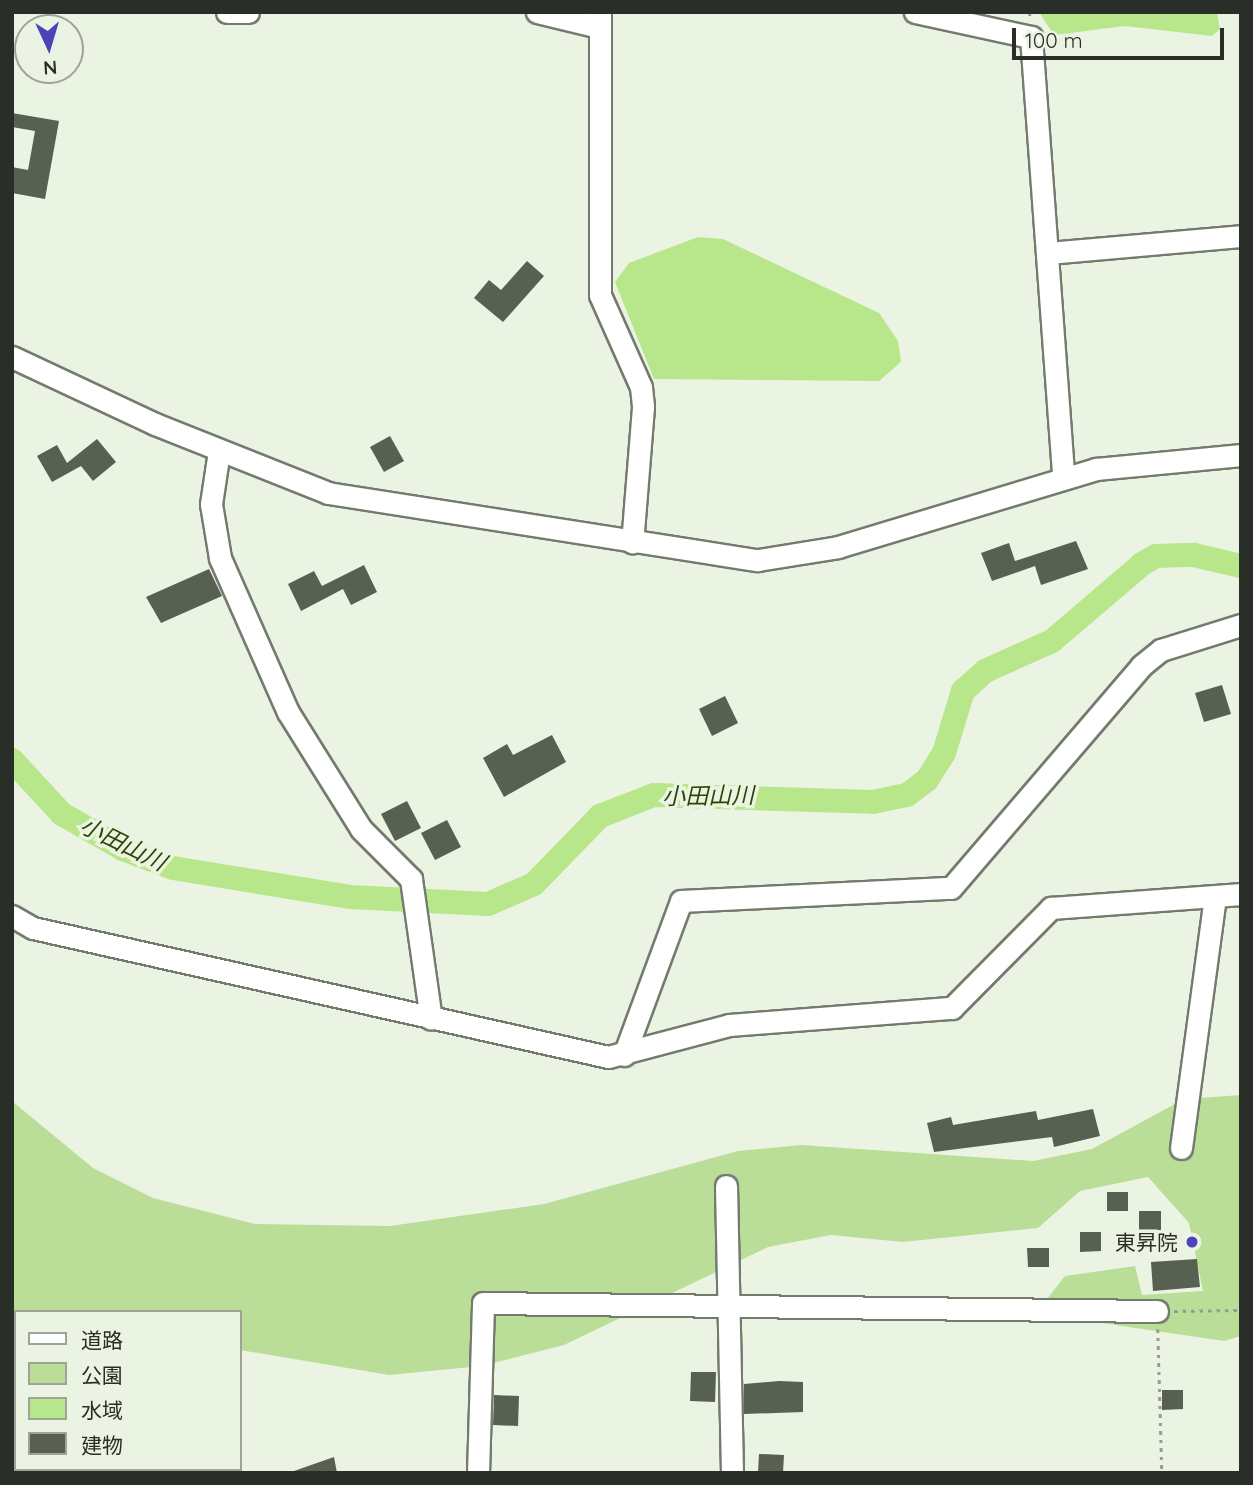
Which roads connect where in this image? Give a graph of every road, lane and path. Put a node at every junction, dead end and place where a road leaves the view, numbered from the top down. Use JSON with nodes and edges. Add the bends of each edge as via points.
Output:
{"nodes":[{"id":1,"x":227,"y":12,"type":"edge"},
{"id":2,"x":247,"y":12,"type":"edge"},
{"id":3,"x":537,"y":12,"type":"edge"},
{"id":4,"x":915,"y":12,"type":"edge"},
{"id":5,"x":600,"y":19,"type":"edge"},
{"id":6,"x":1241,"y":236,"type":"edge"},
{"id":7,"x":1048,"y":253,"type":"junction"},
{"id":8,"x":12,"y":357,"type":"edge"},
{"id":9,"x":219,"y":451,"type":"junction"},
{"id":10,"x":1241,"y":455,"type":"edge"},
{"id":11,"x":1063,"y":477,"type":"junction"},
{"id":12,"x":632,"y":543,"type":"junction"},
{"id":13,"x":1241,"y":625,"type":"edge"},
{"id":14,"x":1241,"y":894,"type":"edge"},
{"id":15,"x":1215,"y":896,"type":"junction"},
{"id":16,"x":12,"y":916,"type":"edge"},
{"id":17,"x":431,"y":1019,"type":"junction"},
{"id":18,"x":624,"y":1055,"type":"junction"},
{"id":19,"x":1181,"y":1148,"type":"dead end"},
{"id":20,"x":726,"y":1186,"type":"dead end"},
{"id":21,"x":730,"y":1307,"type":"junction"},
{"id":22,"x":1241,"y":1310,"type":"edge"},
{"id":23,"x":1157,"y":1311,"type":"junction"},
{"id":24,"x":478,"y":1473,"type":"edge"},
{"id":25,"x":732,"y":1473,"type":"edge"},
{"id":26,"x":1162,"y":1473,"type":"edge"}],
"edges":[{"from":1,"to":2,"type":"street"},
{"from":3,"to":5,"type":"street"},
{"from":4,"to":7,"type":"street","via":[[1031,37]]},
{"from":5,"to":12,"type":"street","via":[[600,295],[641,387],[643,407]]},
{"from":6,"to":7,"type":"street"},
{"from":7,"to":11,"type":"street"},
{"from":8,"to":9,"type":"street"},
{"from":9,"to":12,"type":"street","via":[[328,492]]},
{"from":9,"to":17,"type":"street","via":[[211,504],[220,558],[288,712],[361,829],[411,880]]},
{"from":10,"to":11,"type":"street"},
{"from":11,"to":12,"type":"street","via":[[776,560]]},
{"from":13,"to":18,"type":"street","via":[[1161,650],[1141,666],[951,888],[681,901]]},
{"from":14,"to":15,"type":"street"},
{"from":15,"to":18,"type":"street","via":[[1051,908],[952,1008],[729,1025]]},
{"from":15,"to":19,"type":"street"},
{"from":16,"to":17,"type":"street","via":[[33,928]]},
{"from":17,"to":18,"type":"street","via":[[556,1048]]},
{"from":20,"to":21,"type":"street"},
{"from":21,"to":23,"type":"street"},
{"from":21,"to":24,"type":"street","via":[[483,1303]]},
{"from":21,"to":25,"type":"street"},
{"from":22,"to":23,"type":"path"},
{"from":23,"to":26,"type":"path"}]}
